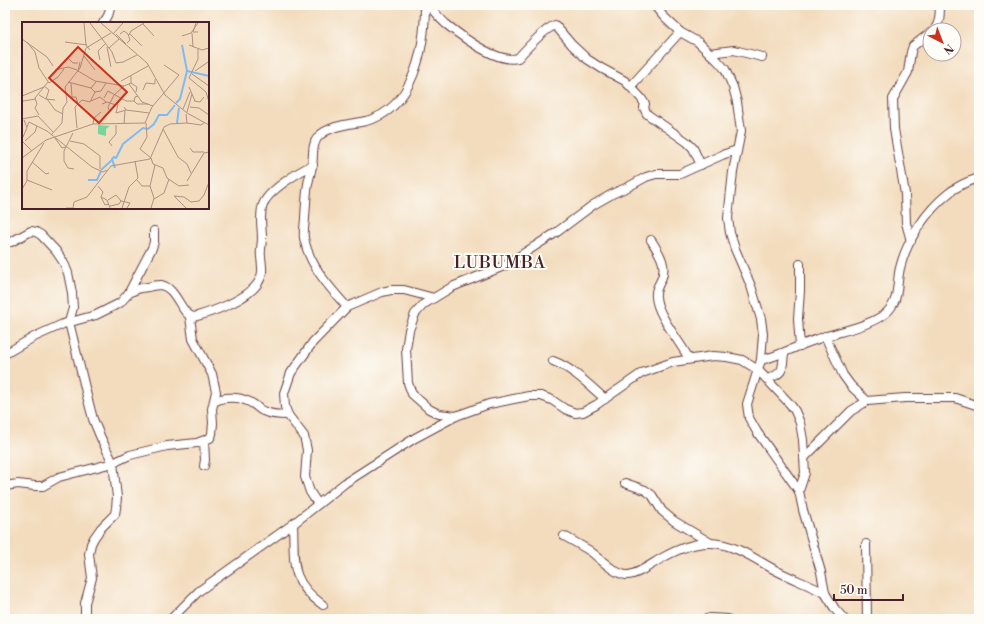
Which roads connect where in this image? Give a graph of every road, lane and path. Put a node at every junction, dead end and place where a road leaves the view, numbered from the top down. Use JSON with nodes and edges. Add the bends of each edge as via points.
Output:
{"nodes":[{"id":1,"x":110,"y":5,"type":"edge"},
{"id":2,"x":425,"y":5,"type":"edge"},
{"id":3,"x":428,"y":5,"type":"edge"},
{"id":4,"x":654,"y":5,"type":"edge"},
{"id":5,"x":940,"y":5,"type":"edge"},
{"id":6,"x":104,"y":22,"type":"edge"},
{"id":7,"x":938,"y":22,"type":"edge"},
{"id":8,"x":680,"y":32,"type":"junction"},
{"id":9,"x":922,"y":39,"type":"edge"},
{"id":10,"x":710,"y":53,"type":"junction"},
{"id":11,"x":762,"y":58,"type":"dead end"},
{"id":12,"x":631,"y":86,"type":"junction"},
{"id":13,"x":737,"y":150,"type":"junction"},
{"id":14,"x":313,"y":165,"type":"junction"},
{"id":15,"x":701,"y":165,"type":"junction"},
{"id":16,"x":979,"y":178,"type":"edge"},
{"id":17,"x":154,"y":231,"type":"dead end"},
{"id":18,"x":651,"y":240,"type":"dead end"},
{"id":19,"x":11,"y":242,"type":"dead end"},
{"id":20,"x":911,"y":242,"type":"junction"},
{"id":21,"x":800,"y":264,"type":"dead end"},
{"id":22,"x":128,"y":294,"type":"junction"},
{"id":23,"x":434,"y":298,"type":"junction"},
{"id":24,"x":347,"y":307,"type":"junction"},
{"id":25,"x":190,"y":317,"type":"junction"},
{"id":26,"x":69,"y":322,"type":"junction"},
{"id":27,"x":825,"y":336,"type":"junction"},
{"id":28,"x":800,"y":346,"type":"junction"},
{"id":29,"x":784,"y":353,"type":"junction"},
{"id":30,"x":5,"y":354,"type":"edge"},
{"id":31,"x":689,"y":359,"type":"junction"},
{"id":32,"x":761,"y":360,"type":"junction"},
{"id":33,"x":553,"y":361,"type":"dead end"},
{"id":34,"x":758,"y":370,"type":"junction"},
{"id":35,"x":767,"y":379,"type":"junction"},
{"id":36,"x":605,"y":399,"type":"junction"},
{"id":37,"x":867,"y":401,"type":"junction"},
{"id":38,"x":214,"y":402,"type":"junction"},
{"id":39,"x":979,"y":406,"type":"edge"},
{"id":40,"x":288,"y":415,"type":"junction"},
{"id":41,"x":456,"y":416,"type":"junction"},
{"id":42,"x":204,"y":441,"type":"junction"},
{"id":43,"x":804,"y":458,"type":"junction"},
{"id":44,"x":113,"y":463,"type":"junction"},
{"id":45,"x":204,"y":466,"type":"dead end"},
{"id":46,"x":626,"y":483,"type":"dead end"},
{"id":47,"x":5,"y":486,"type":"edge"},
{"id":48,"x":799,"y":491,"type":"junction"},
{"id":49,"x":318,"y":504,"type":"junction"},
{"id":50,"x":293,"y":524,"type":"junction"},
{"id":51,"x":564,"y":536,"type":"dead end"},
{"id":52,"x":709,"y":542,"type":"junction"},
{"id":53,"x":866,"y":544,"type":"dead end"},
{"id":54,"x":825,"y":593,"type":"junction"},
{"id":55,"x":322,"y":605,"type":"dead end"},
{"id":56,"x":85,"y":619,"type":"edge"},
{"id":57,"x":171,"y":619,"type":"edge"},
{"id":58,"x":706,"y":619,"type":"edge"},
{"id":59,"x":728,"y":619,"type":"edge"},
{"id":60,"x":844,"y":619,"type":"edge"},
{"id":61,"x":867,"y":619,"type":"edge"}],
"edges":[{"from":1,"to":6,"type":"street","via":[[110,12]]},
{"from":2,"to":14,"type":"street","via":[[419,60],[404,94],[395,105],[372,120],[323,132],[314,144]]},
{"from":3,"to":12,"type":"street","via":[[445,23],[476,46],[508,59],[518,58],[555,25],[587,59]]},
{"from":4,"to":8,"type":"street"},
{"from":5,"to":7,"type":"street"},
{"from":8,"to":10,"type":"street","via":[[698,42]]},
{"from":8,"to":12,"type":"street"},
{"from":9,"to":20,"type":"street","via":[[913,46],[908,72],[893,99],[894,130],[905,194],[906,223]]},
{"from":10,"to":11,"type":"street","via":[[734,50]]},
{"from":10,"to":13,"type":"street","via":[[725,69],[737,102],[740,131]]},
{"from":12,"to":15,"type":"street","via":[[645,104],[647,114],[687,142],[693,148]]},
{"from":13,"to":15,"type":"street"},
{"from":13,"to":32,"type":"street","via":[[728,218],[735,249],[751,286],[761,319]]},
{"from":14,"to":24,"type":"street","via":[[306,203],[304,238],[313,263]]},
{"from":14,"to":25,"type":"street","via":[[296,174],[265,200],[262,206],[263,269],[258,284],[231,304]]},
{"from":15,"to":23,"type":"street","via":[[680,174],[656,174],[646,177],[594,205],[504,266],[452,287]]},
{"from":16,"to":20,"type":"street","via":[[949,192],[923,220]]},
{"from":17,"to":22,"type":"street","via":[[152,248]]},
{"from":18,"to":31,"type":"street","via":[[663,260],[664,268],[656,290],[659,310]]},
{"from":19,"to":26,"type":"street","via":[[31,231],[36,232],[60,257],[68,273],[72,293],[73,308]]},
{"from":20,"to":27,"type":"street","via":[[901,266],[897,296],[886,313],[865,324]]},
{"from":21,"to":28,"type":"street"},
{"from":22,"to":25,"type":"street","via":[[138,288],[162,286],[170,290]]},
{"from":22,"to":26,"type":"street","via":[[109,310]]},
{"from":23,"to":24,"type":"street","via":[[404,290],[391,290]]},
{"from":23,"to":41,"type":"street","via":[[415,314],[409,330],[406,349],[408,382],[412,394],[429,409],[439,414]]},
{"from":24,"to":40,"type":"street","via":[[313,342],[291,372],[284,393]]},
{"from":25,"to":38,"type":"street","via":[[193,339],[215,384]]},
{"from":26,"to":30,"type":"street"},
{"from":26,"to":44,"type":"street","via":[[93,419]]},
{"from":27,"to":28,"type":"street"},
{"from":27,"to":37,"type":"street","via":[[850,386]]},
{"from":28,"to":29,"type":"street"},
{"from":29,"to":32,"type":"street"},
{"from":29,"to":35,"type":"street","via":[[782,370]]},
{"from":31,"to":34,"type":"street","via":[[733,357]]},
{"from":31,"to":36,"type":"street","via":[[642,373]]},
{"from":32,"to":34,"type":"street"},
{"from":33,"to":36,"type":"street","via":[[562,364]]},
{"from":34,"to":35,"type":"street"},
{"from":34,"to":48,"type":"street","via":[[747,404],[750,418]]},
{"from":35,"to":43,"type":"street","via":[[795,411],[800,423]]},
{"from":36,"to":41,"type":"street","via":[[583,412],[575,413],[565,410],[552,400],[541,396],[529,396],[489,404]]},
{"from":37,"to":39,"type":"street","via":[[955,398]]},
{"from":37,"to":43,"type":"street","via":[[851,411]]},
{"from":38,"to":40,"type":"street","via":[[232,397],[251,403],[262,411]]},
{"from":38,"to":42,"type":"street","via":[[212,434]]},
{"from":40,"to":49,"type":"street","via":[[304,436],[307,450],[305,477],[310,492]]},
{"from":41,"to":49,"type":"street","via":[[415,438],[351,479]]},
{"from":42,"to":44,"type":"street","via":[[167,446],[130,455]]},
{"from":42,"to":45,"type":"street"},
{"from":43,"to":48,"type":"street","via":[[805,473]]},
{"from":44,"to":47,"type":"street","via":[[59,477],[43,486]]},
{"from":44,"to":56,"type":"street","via":[[117,497],[115,514],[101,528],[91,544],[89,554],[92,578],[85,603]]},
{"from":46,"to":52,"type":"street","via":[[645,490],[652,495],[665,514]]},
{"from":48,"to":54,"type":"street"},
{"from":49,"to":50,"type":"street"},
{"from":50,"to":55,"type":"street","via":[[293,558],[297,577],[305,590]]},
{"from":50,"to":57,"type":"street","via":[[199,591]]},
{"from":51,"to":52,"type":"street","via":[[627,575],[644,569],[684,547]]},
{"from":52,"to":54,"type":"street","via":[[751,555],[783,574]]},
{"from":53,"to":61,"type":"street"},
{"from":54,"to":60,"type":"street"},
{"from":58,"to":59,"type":"street"}]}
